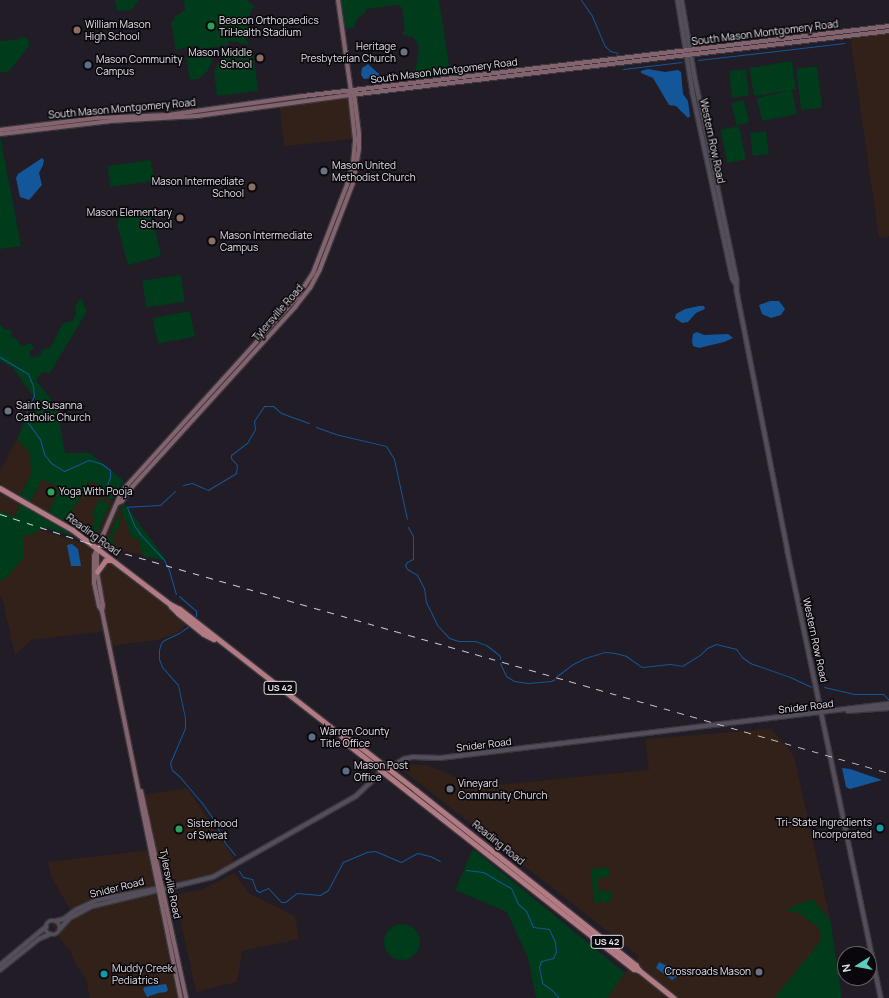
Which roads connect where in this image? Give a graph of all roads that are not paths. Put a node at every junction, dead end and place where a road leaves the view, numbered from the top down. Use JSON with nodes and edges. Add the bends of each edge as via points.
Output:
{"nodes":[{"id":1,"x":338,"y":0,"type":"edge"},
{"id":2,"x":678,"y":0,"type":"edge"},
{"id":3,"x":682,"y":0,"type":"edge"},
{"id":4,"x":889,"y":26,"type":"edge"},
{"id":5,"x":889,"y":31,"type":"edge"},
{"id":6,"x":688,"y":52,"type":"junction"},
{"id":7,"x":352,"y":94,"type":"junction"},
{"id":8,"x":0,"y":130,"type":"edge"},
{"id":9,"x":0,"y":134,"type":"edge"},
{"id":10,"x":0,"y":488,"type":"edge"},
{"id":11,"x":97,"y":549,"type":"junction"},
{"id":12,"x":114,"y":562,"type":"junction"},
{"id":13,"x":97,"y":572,"type":"junction"},
{"id":14,"x":102,"y":611,"type":"junction"},
{"id":15,"x":889,"y":704,"type":"edge"},
{"id":16,"x":889,"y":708,"type":"edge"},
{"id":17,"x":841,"y":710,"type":"junction"},
{"id":18,"x":822,"y":713,"type":"junction"},
{"id":19,"x":341,"y":735,"type":"junction"},
{"id":20,"x":388,"y":768,"type":"junction"},
{"id":21,"x":384,"y":772,"type":"junction"},
{"id":22,"x":136,"y":774,"type":"junction"},
{"id":23,"x":158,"y":889,"type":"junction"},
{"id":24,"x":163,"y":889,"type":"junction"},
{"id":25,"x":56,"y":921,"type":"junction"},
{"id":26,"x":46,"y":928,"type":"junction"},
{"id":27,"x":60,"y":929,"type":"junction"},
{"id":28,"x":50,"y":934,"type":"junction"},
{"id":29,"x":0,"y":965,"type":"edge"},
{"id":30,"x":0,"y":970,"type":"edge"},
{"id":31,"x":639,"y":970,"type":"junction"},
{"id":32,"x":181,"y":998,"type":"edge"},
{"id":33,"x":186,"y":998,"type":"edge"},
{"id":34,"x":674,"y":998,"type":"edge"},
{"id":35,"x":881,"y":998,"type":"edge"}],
"edges":[{"from":1,"to":7,"type":"main road","name":"Tylersville Road"},
{"from":2,"to":6,"type":"street","name":"Western Row Road"},
{"from":3,"to":6,"type":"street","name":"Western Row Road"},
{"from":4,"to":6,"type":"main road","name":"South Mason Montgomery Road"},
{"from":5,"to":6,"type":"main road","name":"South Mason Montgomery Road"},
{"from":6,"to":7,"type":"main road","name":"South Mason Montgomery Road"},
{"from":6,"to":18,"type":"street","name":"Western Row Road","via":[[721,225],[736,284]]},
{"from":7,"to":8,"type":"main road","name":"South Mason Montgomery Road","via":[[168,115],[95,118]]},
{"from":7,"to":9,"type":"main road","name":"South Mason Montgomery Road","via":[[197,116],[108,122]]},
{"from":7,"to":11,"type":"main road","name":"Tylersville Road","via":[[359,134],[357,165],[353,183],[314,282],[278,326],[118,503]]},
{"from":10,"to":11,"type":"main road","name":"Reading Road","number":"US 42","via":[[57,520]]},
{"from":11,"to":12,"type":"main road","name":"Reading Road","number":"US 42"},
{"from":11,"to":13,"type":"main road","name":"Tylersville Road"},
{"from":11,"to":14,"type":"main road","name":"Tylersville Road","via":[[93,574],[98,606]]},
{"from":12,"to":13,"type":"main road","via":[[105,561]]},
{"from":12,"to":19,"type":"main road","name":"Reading Road","number":"US 42","via":[[197,622]]},
{"from":13,"to":14,"type":"main road","name":"Tylersville Road"},
{"from":14,"to":22,"type":"main road","name":"Tylersville Road"},
{"from":15,"to":17,"type":"street","name":"Snider Road"},
{"from":16,"to":17,"type":"street","name":"Snider Road"},
{"from":17,"to":18,"type":"street","name":"Snider Road"},
{"from":18,"to":20,"type":"street","name":"Snider Road","via":[[440,758],[409,758]]},
{"from":18,"to":35,"type":"street","name":"Western Row Road"},
{"from":19,"to":20,"type":"main road","name":"Reading Road","number":"US 42","via":[[353,740]]},
{"from":19,"to":21,"type":"main road","name":"Reading Road","number":"US 42","via":[[349,745]]},
{"from":20,"to":21,"type":"street","name":"Snider Road"},
{"from":20,"to":31,"type":"main road","name":"Reading Road","number":"US 42","via":[[636,965]]},
{"from":21,"to":24,"type":"street","name":"Snider Road","via":[[356,796],[213,877]]},
{"from":21,"to":31,"type":"main road","name":"Reading Road","number":"US 42","via":[[634,969]]},
{"from":22,"to":23,"type":"main road","name":"Tylersville Road"},
{"from":22,"to":24,"type":"main road","name":"Tylersville Road","via":[[145,803]]},
{"from":23,"to":24,"type":"street","name":"Snider Road"},
{"from":23,"to":25,"type":"street","name":"Snider Road","via":[[97,900]]},
{"from":23,"to":27,"type":"street","name":"Snider Road","via":[[90,908],[70,918]]},
{"from":23,"to":32,"type":"main road","name":"Tylersville Road"},
{"from":24,"to":33,"type":"main road","name":"Tylersville Road"},
{"from":25,"to":26,"type":"street","via":[[49,922]]},
{"from":25,"to":27,"type":"street","via":[[60,924]]},
{"from":26,"to":28,"type":"street"},
{"from":26,"to":29,"type":"street"},
{"from":27,"to":28,"type":"street","via":[[56,935]]},
{"from":28,"to":30,"type":"street","via":[[39,939]]},
{"from":31,"to":34,"type":"main road","name":"Reading Road","number":"US 42"}]}
